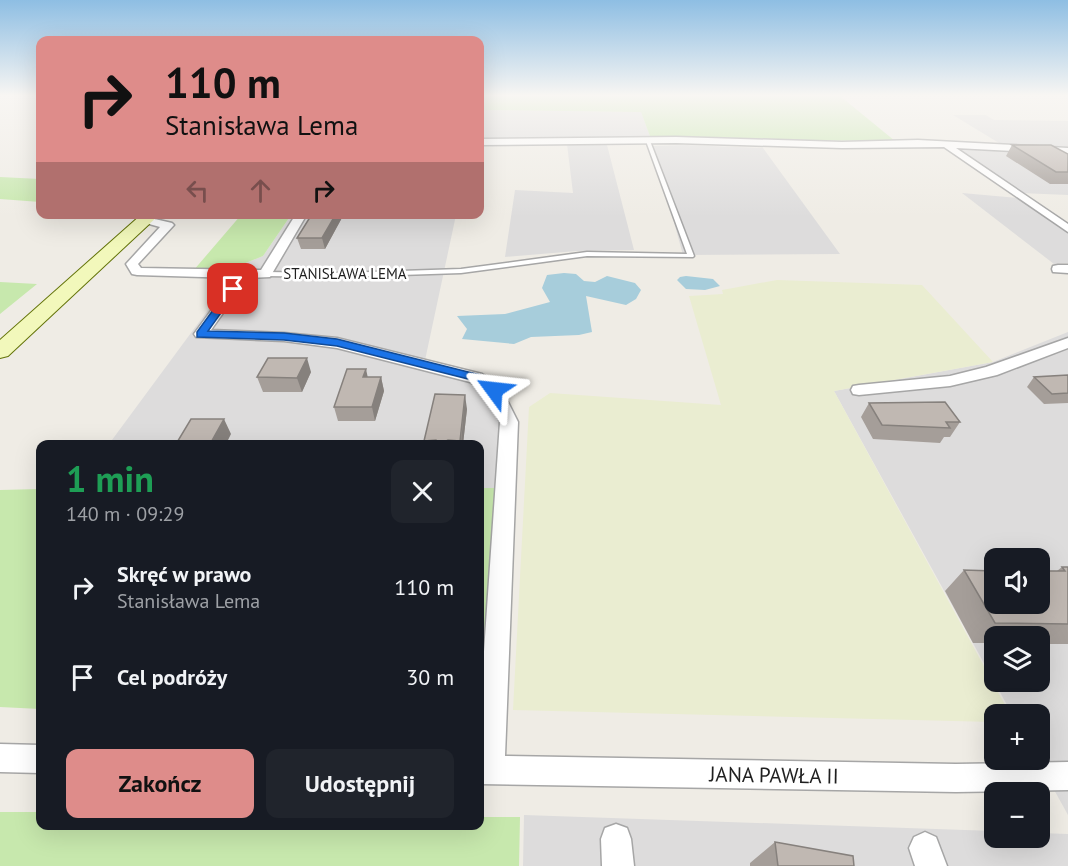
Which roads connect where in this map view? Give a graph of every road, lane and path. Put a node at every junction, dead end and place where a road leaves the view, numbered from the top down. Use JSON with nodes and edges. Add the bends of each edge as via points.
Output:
{"nodes":[{"id":1,"x":648,"y":141,"type":"junction"},
{"id":2,"x":484,"y":142,"type":"edge"},
{"id":3,"x":947,"y":145,"type":"junction"},
{"id":4,"x":1068,"y":151,"type":"edge"},
{"id":5,"x":147,"y":219,"type":"edge"},
{"id":6,"x":154,"y":219,"type":"edge"},
{"id":7,"x":299,"y":219,"type":"edge"},
{"id":8,"x":1068,"y":229,"type":"edge"},
{"id":9,"x":244,"y":274,"type":"junction"},
{"id":10,"x":265,"y":274,"type":"junction"},
{"id":11,"x":1068,"y":344,"type":"edge"},
{"id":12,"x":0,"y":351,"type":"edge"},
{"id":13,"x":859,"y":390,"type":"dead end"},
{"id":14,"x":0,"y":758,"type":"edge"},
{"id":15,"x":36,"y":759,"type":"edge"},
{"id":16,"x":485,"y":770,"type":"edge"},
{"id":17,"x":1068,"y":776,"type":"edge"}],
"edges":[{"from":1,"to":2,"type":"street"},
{"from":1,"to":3,"type":"street"},
{"from":1,"to":10,"type":"lane","name":"STANISŁAWA LEMA","via":[[691,256],[587,254],[461,272]]},
{"from":3,"to":4,"type":"street"},
{"from":3,"to":8,"type":"street"},
{"from":5,"to":12,"type":"main road"},
{"from":6,"to":9,"type":"street","name":"STANISŁAWA LEMA","via":[[168,225],[132,264],[137,271]]},
{"from":7,"to":10,"type":"street"},
{"from":9,"to":10,"type":"street","name":"STANISŁAWA LEMA"},
{"from":9,"to":16,"type":"street","via":[[201,334],[337,343],[476,378],[494,390],[509,422]]},
{"from":11,"to":13,"type":"street","via":[[950,381]]},
{"from":14,"to":15,"type":"street"},
{"from":16,"to":17,"type":"street","name":"JANA PAWŁA II","via":[[956,778]]}]}
